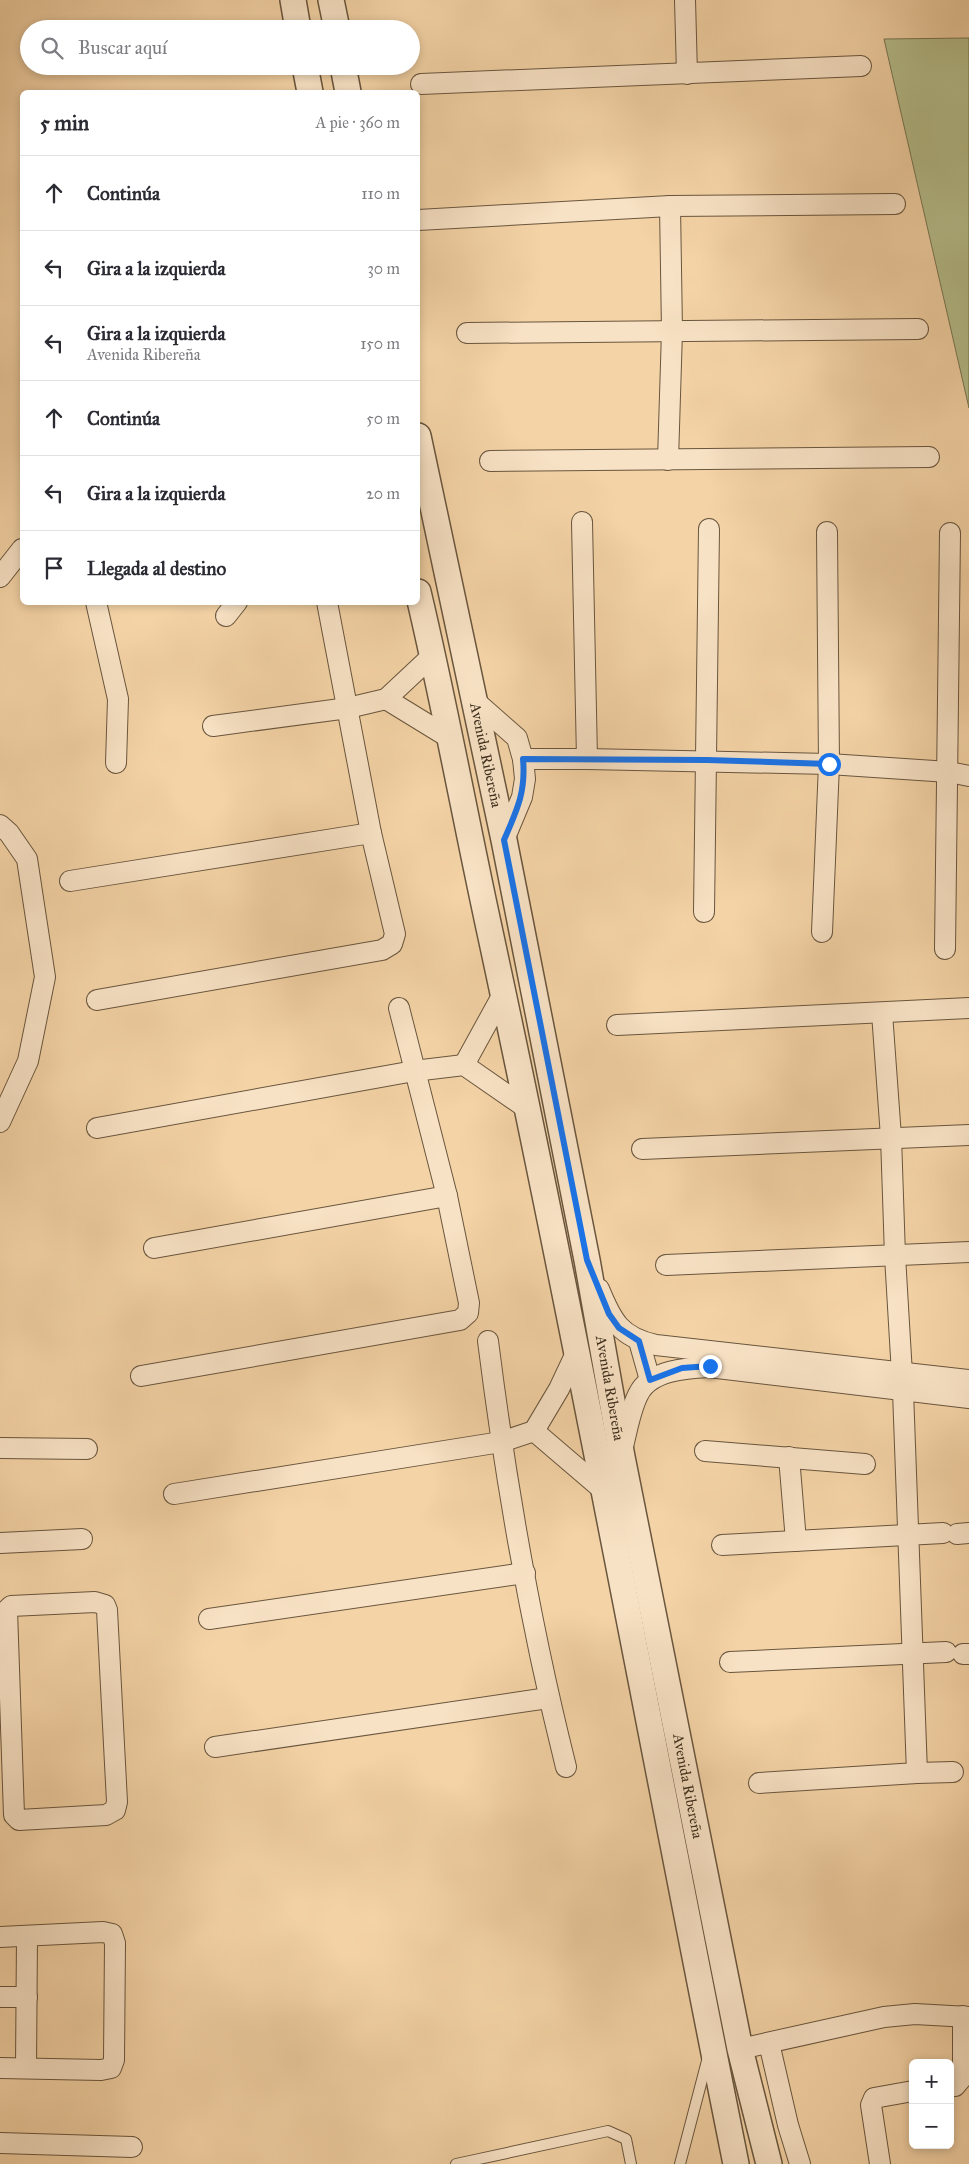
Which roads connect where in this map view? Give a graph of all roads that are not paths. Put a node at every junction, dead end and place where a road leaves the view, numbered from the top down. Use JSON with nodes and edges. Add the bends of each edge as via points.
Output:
{"nodes":[{"id":1,"x":293,"y":0,"type":"edge"},
{"id":2,"x":331,"y":0,"type":"edge"},
{"id":3,"x":685,"y":0,"type":"edge"},
{"id":4,"x":296,"y":20,"type":"edge"},
{"id":5,"x":334,"y":20,"type":"edge"},
{"id":6,"x":861,"y":66,"type":"dead end"},
{"id":7,"x":687,"y":74,"type":"junction"},
{"id":8,"x":307,"y":75,"type":"edge"},
{"id":9,"x":345,"y":75,"type":"edge"},
{"id":10,"x":421,"y":84,"type":"dead end"},
{"id":11,"x":310,"y":90,"type":"edge"},
{"id":12,"x":348,"y":90,"type":"edge"},
{"id":13,"x":895,"y":204,"type":"dead end"},
{"id":14,"x":670,"y":206,"type":"junction"},
{"id":15,"x":420,"y":220,"type":"edge"},
{"id":16,"x":918,"y":329,"type":"dead end"},
{"id":17,"x":672,"y":331,"type":"junction"},
{"id":18,"x":467,"y":333,"type":"dead end"},
{"id":19,"x":420,"y":445,"type":"edge"},
{"id":20,"x":929,"y":456,"type":"dead end"},
{"id":21,"x":668,"y":460,"type":"junction"},
{"id":22,"x":490,"y":461,"type":"dead end"},
{"id":23,"x":582,"y":522,"type":"dead end"},
{"id":24,"x":708,"y":530,"type":"dead end"},
{"id":25,"x":827,"y":532,"type":"dead end"},
{"id":26,"x":950,"y":533,"type":"dead end"},
{"id":27,"x":20,"y":552,"type":"edge"},
{"id":28,"x":0,"y":577,"type":"edge"},
{"id":29,"x":420,"y":600,"type":"edge"},
{"id":30,"x":97,"y":605,"type":"edge"},
{"id":31,"x":328,"y":605,"type":"edge"},
{"id":32,"x":433,"y":655,"type":"junction"},
{"id":33,"x":386,"y":699,"type":"junction"},
{"id":34,"x":475,"y":701,"type":"junction"},
{"id":35,"x":348,"y":708,"type":"junction"},
{"id":36,"x":213,"y":726,"type":"dead end"},
{"id":37,"x":448,"y":737,"type":"junction"},
{"id":38,"x":523,"y":759,"type":"junction"},
{"id":39,"x":587,"y":759,"type":"junction"},
{"id":40,"x":707,"y":760,"type":"junction"},
{"id":41,"x":116,"y":763,"type":"dead end"},
{"id":42,"x":829,"y":764,"type":"junction"},
{"id":43,"x":949,"y":772,"type":"junction"},
{"id":44,"x":969,"y":776,"type":"edge"},
{"id":45,"x":0,"y":825,"type":"edge"},
{"id":46,"x":370,"y":833,"type":"junction"},
{"id":47,"x":504,"y":840,"type":"junction"},
{"id":48,"x":70,"y":881,"type":"dead end"},
{"id":49,"x":704,"y":912,"type":"dead end"},
{"id":50,"x":822,"y":932,"type":"dead end"},
{"id":51,"x":944,"y":949,"type":"dead end"},
{"id":52,"x":503,"y":994,"type":"junction"},
{"id":53,"x":97,"y":1000,"type":"dead end"},
{"id":54,"x":399,"y":1008,"type":"dead end"},
{"id":55,"x":969,"y":1008,"type":"edge"},
{"id":56,"x":882,"y":1013,"type":"junction"},
{"id":57,"x":617,"y":1025,"type":"dead end"},
{"id":58,"x":464,"y":1065,"type":"junction"},
{"id":59,"x":414,"y":1071,"type":"junction"},
{"id":60,"x":529,"y":1110,"type":"junction"},
{"id":61,"x":1,"y":1119,"type":"edge"},
{"id":62,"x":97,"y":1128,"type":"dead end"},
{"id":63,"x":969,"y":1135,"type":"edge"},
{"id":64,"x":891,"y":1137,"type":"junction"},
{"id":65,"x":642,"y":1149,"type":"dead end"},
{"id":66,"x":447,"y":1196,"type":"junction"},
{"id":67,"x":154,"y":1248,"type":"dead end"},
{"id":68,"x":969,"y":1252,"type":"edge"},
{"id":69,"x":895,"y":1256,"type":"junction"},
{"id":70,"x":587,"y":1260,"type":"junction"},
{"id":71,"x":666,"y":1265,"type":"dead end"},
{"id":72,"x":488,"y":1341,"type":"dead end"},
{"id":73,"x":639,"y":1341,"type":"junction"},
{"id":74,"x":576,"y":1353,"type":"junction"},
{"id":75,"x":141,"y":1376,"type":"dead end"},
{"id":76,"x":650,"y":1380,"type":"junction"},
{"id":77,"x":969,"y":1380,"type":"edge"},
{"id":78,"x":903,"y":1382,"type":"junction"},
{"id":79,"x":969,"y":1398,"type":"edge"},
{"id":80,"x":534,"y":1431,"type":"junction"},
{"id":81,"x":501,"y":1442,"type":"junction"},
{"id":82,"x":0,"y":1448,"type":"edge"},
{"id":83,"x":87,"y":1449,"type":"dead end"},
{"id":84,"x":621,"y":1452,"type":"junction"},
{"id":85,"x":705,"y":1452,"type":"dead end"},
{"id":86,"x":789,"y":1457,"type":"junction"},
{"id":87,"x":865,"y":1464,"type":"dead end"},
{"id":88,"x":603,"y":1490,"type":"junction"},
{"id":89,"x":174,"y":1494,"type":"dead end"},
{"id":90,"x":956,"y":1533,"type":"edge"},
{"id":91,"x":908,"y":1534,"type":"junction"},
{"id":92,"x":82,"y":1539,"type":"dead end"},
{"id":93,"x":796,"y":1542,"type":"junction"},
{"id":94,"x":0,"y":1543,"type":"edge"},
{"id":95,"x":722,"y":1545,"type":"dead end"},
{"id":96,"x":525,"y":1573,"type":"junction"},
{"id":97,"x":209,"y":1620,"type":"dead end"},
{"id":98,"x":959,"y":1653,"type":"edge"},
{"id":99,"x":913,"y":1654,"type":"junction"},
{"id":100,"x":730,"y":1662,"type":"dead end"},
{"id":101,"x":548,"y":1698,"type":"junction"},
{"id":102,"x":4,"y":1702,"type":"edge"},
{"id":103,"x":215,"y":1747,"type":"dead end"},
{"id":104,"x":566,"y":1767,"type":"dead end"},
{"id":105,"x":917,"y":1773,"type":"junction"},
{"id":106,"x":964,"y":1774,"type":"edge"},
{"id":107,"x":759,"y":1783,"type":"dead end"},
{"id":108,"x":27,"y":1936,"type":"junction"},
{"id":109,"x":0,"y":1937,"type":"edge"},
{"id":110,"x":0,"y":1997,"type":"edge"},
{"id":111,"x":27,"y":1997,"type":"junction"},
{"id":112,"x":966,"y":2017,"type":"edge"},
{"id":113,"x":712,"y":2042,"type":"junction"},
{"id":114,"x":769,"y":2043,"type":"junction"},
{"id":115,"x":740,"y":2050,"type":"junction"},
{"id":116,"x":0,"y":2068,"type":"edge"},
{"id":117,"x":26,"y":2068,"type":"junction"},
{"id":118,"x":954,"y":2086,"type":"edge"},
{"id":119,"x":909,"y":2092,"type":"edge"},
{"id":120,"x":0,"y":2143,"type":"edge"},
{"id":121,"x":132,"y":2147,"type":"dead end"},
{"id":122,"x":456,"y":2164,"type":"edge"},
{"id":123,"x":631,"y":2164,"type":"edge"},
{"id":124,"x":680,"y":2164,"type":"edge"},
{"id":125,"x":736,"y":2164,"type":"edge"},
{"id":126,"x":769,"y":2164,"type":"edge"},
{"id":127,"x":800,"y":2164,"type":"edge"},
{"id":128,"x":880,"y":2164,"type":"edge"}],
"edges":[{"from":1,"to":4,"type":"street"},
{"from":2,"to":5,"type":"street"},
{"from":3,"to":7,"type":"street"},
{"from":6,"to":7,"type":"street"},
{"from":7,"to":10,"type":"street"},
{"from":8,"to":11,"type":"street"},
{"from":9,"to":12,"type":"street"},
{"from":13,"to":14,"type":"street"},
{"from":14,"to":15,"type":"street"},
{"from":14,"to":17,"type":"street"},
{"from":16,"to":17,"type":"street"},
{"from":17,"to":18,"type":"street"},
{"from":17,"to":21,"type":"street"},
{"from":19,"to":34,"type":"street","name":"Avenida Ribereña"},
{"from":20,"to":21,"type":"street"},
{"from":21,"to":22,"type":"street"},
{"from":23,"to":39,"type":"street"},
{"from":24,"to":40,"type":"street"},
{"from":25,"to":42,"type":"street"},
{"from":26,"to":43,"type":"street"},
{"from":27,"to":28,"type":"street"},
{"from":29,"to":32,"type":"street","name":"Avenida Ribereña"},
{"from":30,"to":41,"type":"street","via":[[118,699]]},
{"from":31,"to":35,"type":"street"},
{"from":32,"to":33,"type":"street"},
{"from":32,"to":37,"type":"street","name":"Avenida Ribereña"},
{"from":33,"to":35,"type":"street"},
{"from":33,"to":37,"type":"street"},
{"from":34,"to":38,"type":"street","via":[[517,738]]},
{"from":34,"to":47,"type":"street","name":"Avenida Ribereña"},
{"from":35,"to":36,"type":"street"},
{"from":35,"to":46,"type":"street"},
{"from":37,"to":52,"type":"street","name":"Avenida Ribereña"},
{"from":38,"to":39,"type":"street"},
{"from":38,"to":47,"type":"street","via":[[525,779],[522,797]]},
{"from":39,"to":40,"type":"street"},
{"from":40,"to":42,"type":"street"},
{"from":40,"to":49,"type":"street"},
{"from":42,"to":43,"type":"street"},
{"from":42,"to":50,"type":"street"},
{"from":43,"to":44,"type":"street"},
{"from":43,"to":51,"type":"street"},
{"from":45,"to":61,"type":"street","via":[[27,859],[45,978],[28,1061]]},
{"from":46,"to":48,"type":"street"},
{"from":46,"to":53,"type":"street","via":[[394,934],[392,944],[382,950]]},
{"from":47,"to":70,"type":"street","name":"Avenida Ribereña"},
{"from":52,"to":58,"type":"street"},
{"from":52,"to":60,"type":"street","name":"Avenida Ribereña"},
{"from":54,"to":59,"type":"street"},
{"from":55,"to":56,"type":"street"},
{"from":56,"to":57,"type":"street"},
{"from":56,"to":64,"type":"street"},
{"from":58,"to":59,"type":"street"},
{"from":58,"to":60,"type":"street"},
{"from":59,"to":62,"type":"street"},
{"from":59,"to":66,"type":"street"},
{"from":60,"to":74,"type":"street","name":"Avenida Ribereña"},
{"from":63,"to":64,"type":"street"},
{"from":64,"to":65,"type":"street"},
{"from":64,"to":69,"type":"street"},
{"from":66,"to":67,"type":"street"},
{"from":66,"to":75,"type":"street","via":[[469,1303],[468,1313],[460,1320]]},
{"from":68,"to":69,"type":"street"},
{"from":69,"to":71,"type":"street"},
{"from":69,"to":78,"type":"street"},
{"from":70,"to":73,"type":"street","via":[[609,1314],[619,1328]]},
{"from":70,"to":84,"type":"street","name":"Avenida Ribereña"},
{"from":72,"to":81,"type":"street"},
{"from":73,"to":76,"type":"street"},
{"from":73,"to":78,"type":"street"},
{"from":74,"to":80,"type":"street"},
{"from":74,"to":88,"type":"street","name":"Avenida Ribereña"},
{"from":76,"to":78,"type":"street","via":[[682,1368],[710,1366]]},
{"from":76,"to":84,"type":"street","via":[[639,1393]]},
{"from":77,"to":78,"type":"street"},
{"from":78,"to":79,"type":"street"},
{"from":78,"to":91,"type":"street"},
{"from":80,"to":81,"type":"street"},
{"from":80,"to":88,"type":"street"},
{"from":81,"to":89,"type":"street"},
{"from":81,"to":96,"type":"street"},
{"from":82,"to":83,"type":"street"},
{"from":84,"to":115,"type":"street","name":"Avenida Ribereña"},
{"from":85,"to":86,"type":"street"},
{"from":86,"to":87,"type":"street"},
{"from":86,"to":93,"type":"street"},
{"from":88,"to":113,"type":"street","name":"Avenida Ribereña"},
{"from":90,"to":91,"type":"street"},
{"from":91,"to":93,"type":"street"},
{"from":91,"to":99,"type":"street"},
{"from":92,"to":94,"type":"street"},
{"from":93,"to":95,"type":"street"},
{"from":96,"to":97,"type":"street"},
{"from":96,"to":101,"type":"street"},
{"from":98,"to":99,"type":"street"},
{"from":99,"to":100,"type":"street"},
{"from":99,"to":105,"type":"street"},
{"from":101,"to":103,"type":"street"},
{"from":101,"to":104,"type":"street"},
{"from":102,"to":102,"type":"street","via":[[14,1816],[18,1820],[106,1815],[116,1810],[105,1605],[95,1602],[11,1606],[7,1610]]},
{"from":105,"to":106,"type":"street"},
{"from":105,"to":107,"type":"street"},
{"from":108,"to":109,"type":"street"},
{"from":108,"to":111,"type":"street"},
{"from":108,"to":117,"type":"street","via":[[103,1932],[112,1934],[115,1953],[114,2060],[110,2068]]},
{"from":110,"to":111,"type":"street"},
{"from":111,"to":117,"type":"street"},
{"from":112,"to":114,"type":"street","via":[[915,2014],[884,2017]]},
{"from":112,"to":118,"type":"street","via":[[963,2071]]},
{"from":113,"to":124,"type":"lane"},
{"from":113,"to":125,"type":"street","name":"Avenida Ribereña"},
{"from":114,"to":115,"type":"street"},
{"from":114,"to":127,"type":"street"},
{"from":115,"to":126,"type":"street","name":"Avenida Ribereña"},
{"from":116,"to":117,"type":"street"},
{"from":119,"to":128,"type":"street","via":[[881,2095],[874,2098],[871,2105]]},
{"from":120,"to":121,"type":"street"},
{"from":122,"to":123,"type":"lane","via":[[608,2131],[626,2139]]}]}
